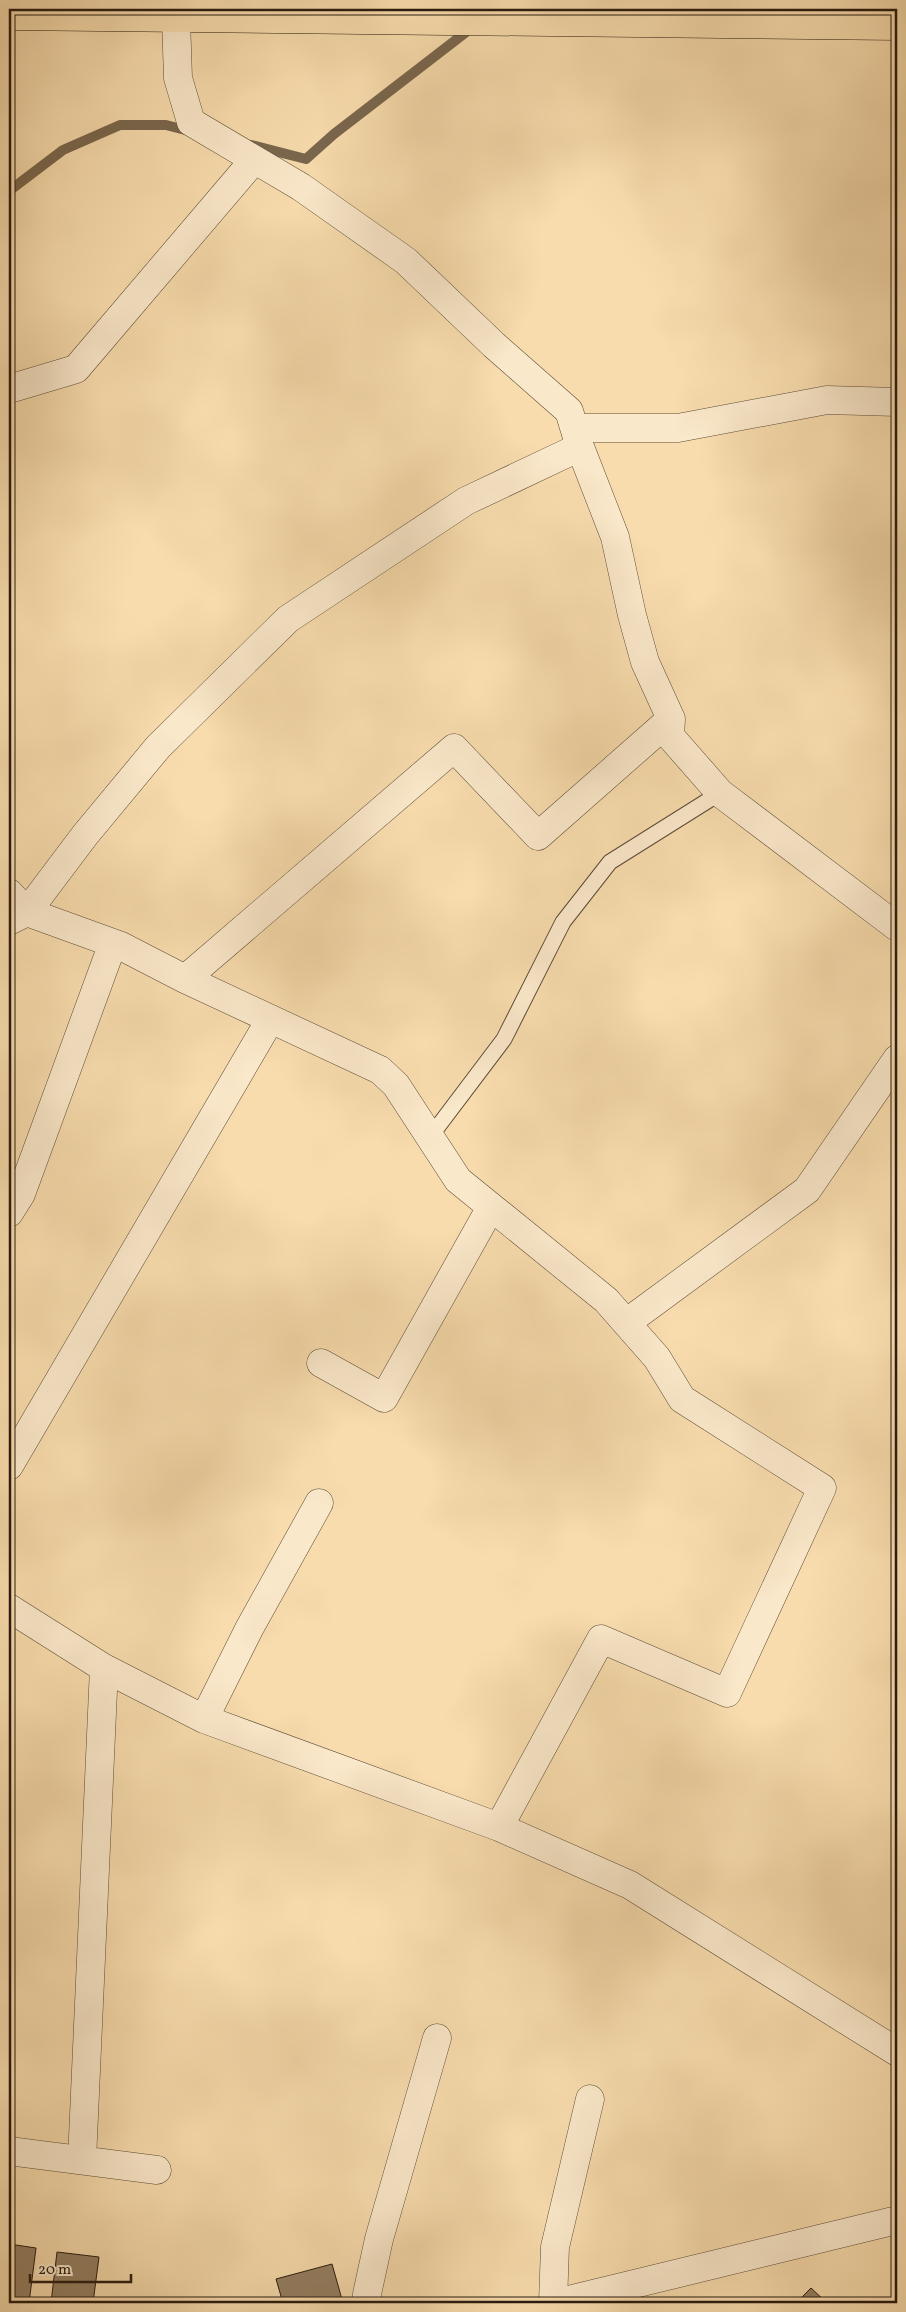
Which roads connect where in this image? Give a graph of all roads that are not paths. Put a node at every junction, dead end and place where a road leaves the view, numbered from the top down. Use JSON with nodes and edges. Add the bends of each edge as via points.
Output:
{"nodes":[{"id":1,"x":649,"y":15,"type":"edge"},
{"id":2,"x":9,"y":16,"type":"edge"},
{"id":3,"x":176,"y":19,"type":"junction"},
{"id":4,"x":897,"y":26,"type":"edge"},
{"id":5,"x":254,"y":160,"type":"junction"},
{"id":6,"x":9,"y":389,"type":"edge"},
{"id":7,"x":897,"y":402,"type":"edge"},
{"id":8,"x":577,"y":437,"type":"junction"},
{"id":9,"x":671,"y":719,"type":"junction"},
{"id":10,"x":720,"y":794,"type":"junction"},
{"id":11,"x":9,"y":892,"type":"edge"},
{"id":12,"x":18,"y":916,"type":"edge"},
{"id":13,"x":897,"y":927,"type":"edge"},
{"id":14,"x":113,"y":943,"type":"junction"},
{"id":15,"x":185,"y":979,"type":"junction"},
{"id":16,"x":270,"y":1020,"type":"junction"},
{"id":17,"x":897,"y":1059,"type":"edge"},
{"id":18,"x":430,"y":1137,"type":"junction"},
{"id":19,"x":491,"y":1208,"type":"junction"},
{"id":20,"x":9,"y":1213,"type":"edge"},
{"id":21,"x":626,"y":1323,"type":"junction"},
{"id":22,"x":321,"y":1363,"type":"dead end"},
{"id":23,"x":9,"y":1466,"type":"edge"},
{"id":24,"x":318,"y":1503,"type":"dead end"},
{"id":25,"x":9,"y":1608,"type":"edge"},
{"id":26,"x":104,"y":1668,"type":"junction"},
{"id":27,"x":204,"y":1719,"type":"junction"},
{"id":28,"x":499,"y":1827,"type":"junction"},
{"id":29,"x":437,"y":2038,"type":"dead end"},
{"id":30,"x":897,"y":2052,"type":"edge"},
{"id":31,"x":590,"y":2099,"type":"dead end"},
{"id":32,"x":9,"y":2151,"type":"edge"},
{"id":33,"x":82,"y":2160,"type":"junction"},
{"id":34,"x":157,"y":2170,"type":"dead end"},
{"id":35,"x":897,"y":2220,"type":"edge"},
{"id":36,"x":368,"y":2303,"type":"edge"},
{"id":37,"x":555,"y":2303,"type":"edge"}],
"edges":[{"from":1,"to":3,"type":"main road"},
{"from":1,"to":4,"type":"main road"},
{"from":2,"to":3,"type":"main road"},
{"from":3,"to":5,"type":"street","via":[[178,78],[191,122]]},
{"from":5,"to":6,"type":"street","via":[[76,368]]},
{"from":5,"to":8,"type":"street","via":[[300,187],[406,261],[569,411]]},
{"from":7,"to":8,"type":"street","via":[[827,400],[678,428],[620,426]]},
{"from":8,"to":9,"type":"street","via":[[615,537],[645,662]]},
{"from":8,"to":12,"type":"street","via":[[466,501],[288,619],[158,747]]},
{"from":9,"to":10,"type":"street","via":[[670,736]]},
{"from":9,"to":15,"type":"street","via":[[538,836],[454,748]]},
{"from":10,"to":13,"type":"street"},
{"from":10,"to":18,"type":"lane","via":[[610,862],[563,922],[504,1038]]},
{"from":11,"to":12,"type":"street"},
{"from":12,"to":14,"type":"street"},
{"from":14,"to":15,"type":"street"},
{"from":14,"to":20,"type":"street","via":[[21,1194]]},
{"from":15,"to":16,"type":"street"},
{"from":16,"to":18,"type":"street","via":[[380,1070],[396,1085]]},
{"from":16,"to":23,"type":"street"},
{"from":17,"to":21,"type":"street","via":[[807,1190]]},
{"from":18,"to":19,"type":"street","via":[[458,1180]]},
{"from":19,"to":21,"type":"street","via":[[606,1300]]},
{"from":19,"to":22,"type":"street","via":[[384,1398]]},
{"from":21,"to":28,"type":"street","via":[[657,1358],[682,1399],[822,1488],[727,1693],[601,1639]]},
{"from":24,"to":27,"type":"street"},
{"from":25,"to":26,"type":"street"},
{"from":26,"to":27,"type":"street"},
{"from":26,"to":33,"type":"street"},
{"from":27,"to":28,"type":"street"},
{"from":28,"to":30,"type":"street","via":[[630,1885]]},
{"from":29,"to":36,"type":"street","via":[[379,2240],[367,2294]]},
{"from":31,"to":37,"type":"street","via":[[555,2247]]},
{"from":32,"to":33,"type":"street"},
{"from":33,"to":34,"type":"street"},
{"from":35,"to":37,"type":"street"}]}
